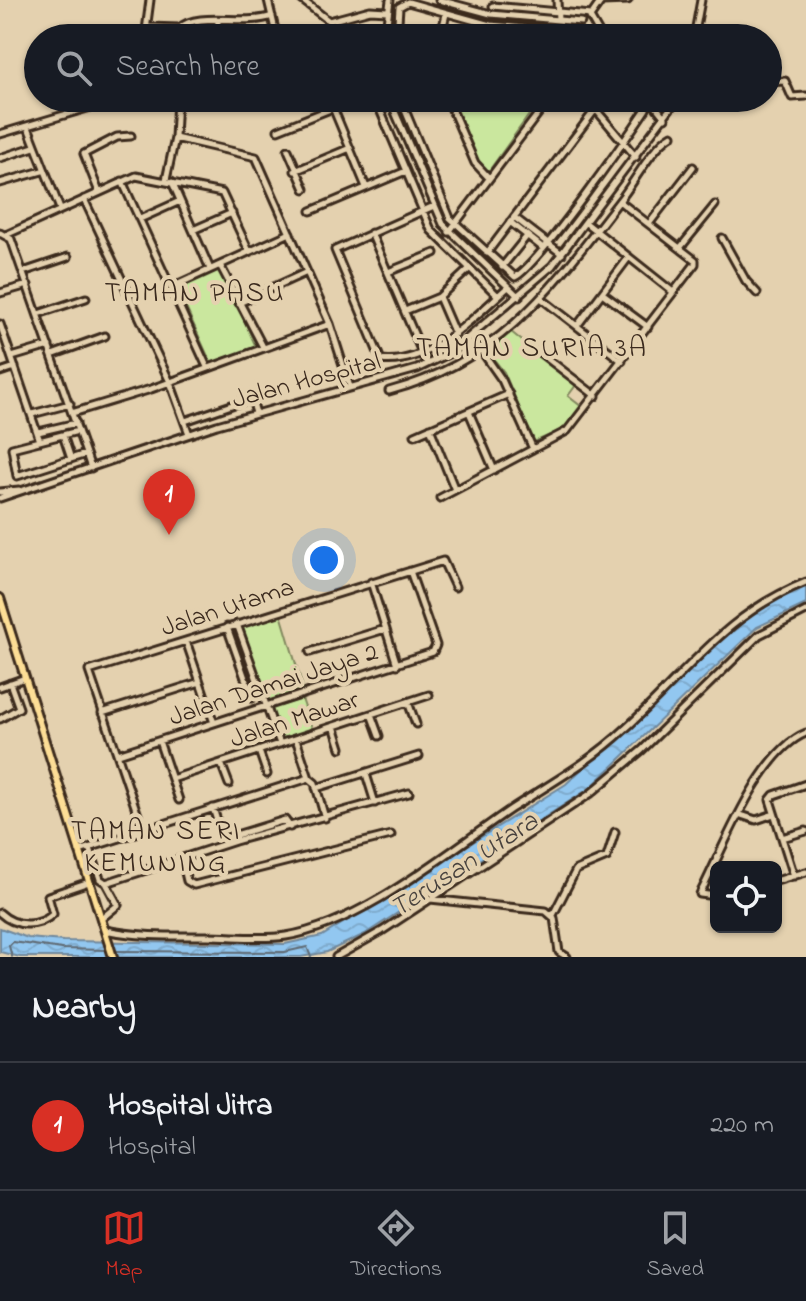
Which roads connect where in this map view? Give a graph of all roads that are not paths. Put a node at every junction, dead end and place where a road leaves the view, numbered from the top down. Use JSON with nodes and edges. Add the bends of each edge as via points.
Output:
{"nodes":[{"id":1,"x":150,"y":0,"type":"edge"},
{"id":2,"x":268,"y":0,"type":"edge"},
{"id":3,"x":302,"y":0,"type":"edge"},
{"id":4,"x":390,"y":0,"type":"edge"},
{"id":5,"x":440,"y":0,"type":"edge"},
{"id":6,"x":557,"y":0,"type":"edge"},
{"id":7,"x":628,"y":0,"type":"edge"},
{"id":8,"x":701,"y":0,"type":"edge"},
{"id":9,"x":602,"y":1,"type":"edge"},
{"id":10,"x":450,"y":2,"type":"edge"},
{"id":11,"x":493,"y":3,"type":"edge"},
{"id":12,"x":387,"y":11,"type":"junction"},
{"id":13,"x":558,"y":11,"type":"junction"},
{"id":14,"x":446,"y":14,"type":"junction"},
{"id":15,"x":491,"y":14,"type":"junction"},
{"id":16,"x":591,"y":15,"type":"junction"},
{"id":17,"x":272,"y":16,"type":"junction"},
{"id":18,"x":558,"y":20,"type":"junction"},
{"id":19,"x":218,"y":21,"type":"junction"},
{"id":20,"x":581,"y":22,"type":"dead end"},
{"id":21,"x":147,"y":24,"type":"edge"},
{"id":22,"x":187,"y":24,"type":"edge"},
{"id":23,"x":218,"y":24,"type":"edge"},
{"id":24,"x":274,"y":24,"type":"edge"},
{"id":25,"x":386,"y":24,"type":"edge"},
{"id":26,"x":398,"y":24,"type":"edge"},
{"id":27,"x":444,"y":24,"type":"edge"},
{"id":28,"x":486,"y":24,"type":"edge"},
{"id":29,"x":591,"y":24,"type":"edge"},
{"id":30,"x":697,"y":24,"type":"edge"},
{"id":31,"x":782,"y":81,"type":"edge"},
{"id":32,"x":806,"y":96,"type":"edge"},
{"id":33,"x":76,"y":112,"type":"edge"},
{"id":34,"x":176,"y":112,"type":"edge"},
{"id":35,"x":323,"y":112,"type":"edge"},
{"id":36,"x":335,"y":112,"type":"edge"},
{"id":37,"x":381,"y":112,"type":"edge"},
{"id":38,"x":395,"y":112,"type":"edge"},
{"id":39,"x":406,"y":112,"type":"edge"},
{"id":40,"x":453,"y":112,"type":"edge"},
{"id":41,"x":539,"y":112,"type":"edge"},
{"id":42,"x":593,"y":112,"type":"edge"},
{"id":43,"x":597,"y":112,"type":"edge"},
{"id":44,"x":644,"y":112,"type":"edge"},
{"id":45,"x":660,"y":112,"type":"edge"},
{"id":46,"x":669,"y":112,"type":"edge"},
{"id":47,"x":665,"y":118,"type":"junction"},
{"id":48,"x":28,"y":127,"type":"junction"},
{"id":49,"x":278,"y":130,"type":"dead end"},
{"id":50,"x":0,"y":134,"type":"edge"},
{"id":51,"x":672,"y":135,"type":"dead end"},
{"id":52,"x":131,"y":136,"type":"dead end"},
{"id":53,"x":175,"y":138,"type":"junction"},
{"id":54,"x":622,"y":144,"type":"junction"},
{"id":55,"x":34,"y":147,"type":"junction"},
{"id":56,"x":350,"y":148,"type":"junction"},
{"id":57,"x":288,"y":150,"type":"dead end"},
{"id":58,"x":636,"y":157,"type":"junction"},
{"id":59,"x":0,"y":158,"type":"edge"},
{"id":60,"x":693,"y":167,"type":"dead end"},
{"id":61,"x":42,"y":171,"type":"junction"},
{"id":62,"x":295,"y":171,"type":"junction"},
{"id":63,"x":406,"y":171,"type":"junction"},
{"id":64,"x":489,"y":178,"type":"junction"},
{"id":65,"x":169,"y":180,"type":"junction"},
{"id":66,"x":122,"y":181,"type":"junction"},
{"id":67,"x":0,"y":183,"type":"edge"},
{"id":68,"x":366,"y":187,"type":"junction"},
{"id":69,"x":305,"y":189,"type":"dead end"},
{"id":70,"x":99,"y":192,"type":"junction"},
{"id":71,"x":84,"y":199,"type":"junction"},
{"id":72,"x":180,"y":201,"type":"junction"},
{"id":73,"x":619,"y":201,"type":"junction"},
{"id":74,"x":715,"y":205,"type":"dead end"},
{"id":75,"x":434,"y":206,"type":"junction"},
{"id":76,"x":60,"y":209,"type":"junction"},
{"id":77,"x":311,"y":211,"type":"dead end"},
{"id":78,"x":422,"y":211,"type":"junction"},
{"id":79,"x":232,"y":213,"type":"junction"},
{"id":80,"x":140,"y":219,"type":"junction"},
{"id":81,"x":512,"y":219,"type":"junction"},
{"id":82,"x":586,"y":223,"type":"junction"},
{"id":83,"x":455,"y":224,"type":"junction"},
{"id":84,"x":649,"y":224,"type":"junction"},
{"id":85,"x":193,"y":230,"type":"junction"},
{"id":86,"x":595,"y":231,"type":"junction"},
{"id":87,"x":449,"y":232,"type":"junction"},
{"id":88,"x":0,"y":233,"type":"edge"},
{"id":89,"x":290,"y":233,"type":"junction"},
{"id":90,"x":371,"y":233,"type":"junction"},
{"id":91,"x":8,"y":234,"type":"junction"},
{"id":92,"x":527,"y":236,"type":"junction"},
{"id":93,"x":722,"y":238,"type":"dead end"},
{"id":94,"x":545,"y":245,"type":"junction"},
{"id":95,"x":680,"y":248,"type":"junction"},
{"id":96,"x":249,"y":251,"type":"junction"},
{"id":97,"x":435,"y":253,"type":"dead end"},
{"id":98,"x":487,"y":253,"type":"junction"},
{"id":99,"x":562,"y":254,"type":"junction"},
{"id":100,"x":68,"y":257,"type":"dead end"},
{"id":101,"x":629,"y":257,"type":"junction"},
{"id":102,"x":220,"y":265,"type":"junction"},
{"id":103,"x":502,"y":267,"type":"junction"},
{"id":104,"x":210,"y":269,"type":"junction"},
{"id":105,"x":469,"y":269,"type":"junction"},
{"id":106,"x":23,"y":272,"type":"junction"},
{"id":107,"x":307,"y":272,"type":"junction"},
{"id":108,"x":388,"y":272,"type":"junction"},
{"id":109,"x":28,"y":285,"type":"junction"},
{"id":110,"x":172,"y":287,"type":"junction"},
{"id":111,"x":508,"y":287,"type":"junction"},
{"id":112,"x":673,"y":292,"type":"junction"},
{"id":113,"x":0,"y":293,"type":"edge"},
{"id":114,"x":602,"y":293,"type":"junction"},
{"id":115,"x":757,"y":293,"type":"dead end"},
{"id":116,"x":498,"y":296,"type":"junction"},
{"id":117,"x":439,"y":297,"type":"junction"},
{"id":118,"x":519,"y":297,"type":"junction"},
{"id":119,"x":86,"y":298,"type":"dead end"},
{"id":120,"x":542,"y":299,"type":"junction"},
{"id":121,"x":239,"y":303,"type":"junction"},
{"id":122,"x":405,"y":311,"type":"junction"},
{"id":123,"x":38,"y":314,"type":"junction"},
{"id":124,"x":0,"y":324,"type":"edge"},
{"id":125,"x":330,"y":324,"type":"junction"},
{"id":126,"x":577,"y":326,"type":"junction"},
{"id":127,"x":648,"y":327,"type":"junction"},
{"id":128,"x":455,"y":334,"type":"junction"},
{"id":129,"x":105,"y":336,"type":"dead end"},
{"id":130,"x":472,"y":337,"type":"junction"},
{"id":131,"x":49,"y":346,"type":"junction"},
{"id":132,"x":263,"y":347,"type":"junction"},
{"id":133,"x":482,"y":350,"type":"junction"},
{"id":134,"x":421,"y":352,"type":"junction"},
{"id":135,"x":539,"y":352,"type":"dead end"},
{"id":136,"x":52,"y":355,"type":"junction"},
{"id":137,"x":12,"y":357,"type":"junction"},
{"id":138,"x":622,"y":361,"type":"junction"},
{"id":139,"x":427,"y":365,"type":"junction"},
{"id":140,"x":15,"y":367,"type":"junction"},
{"id":141,"x":207,"y":367,"type":"junction"},
{"id":142,"x":0,"y":372,"type":"edge"},
{"id":143,"x":170,"y":382,"type":"junction"},
{"id":144,"x":350,"y":387,"type":"junction"},
{"id":145,"x":389,"y":391,"type":"dead end"},
{"id":146,"x":509,"y":394,"type":"junction"},
{"id":147,"x":596,"y":396,"type":"junction"},
{"id":148,"x":70,"y":404,"type":"junction"},
{"id":149,"x":469,"y":412,"type":"junction"},
{"id":150,"x":72,"y":413,"type":"junction"},
{"id":151,"x":256,"y":413,"type":"junction"},
{"id":152,"x":31,"y":414,"type":"junction"},
{"id":153,"x":185,"y":421,"type":"junction"},
{"id":154,"x":76,"y":423,"type":"junction"},
{"id":155,"x":430,"y":428,"type":"junction"},
{"id":156,"x":78,"y":431,"type":"junction"},
{"id":157,"x":38,"y":432,"type":"junction"},
{"id":158,"x":189,"y":434,"type":"junction"},
{"id":159,"x":63,"y":435,"type":"junction"},
{"id":160,"x":415,"y":435,"type":"dead end"},
{"id":161,"x":40,"y":441,"type":"junction"},
{"id":162,"x":533,"y":449,"type":"junction"},
{"id":163,"x":86,"y":454,"type":"junction"},
{"id":164,"x":71,"y":459,"type":"junction"},
{"id":165,"x":91,"y":468,"type":"junction"},
{"id":166,"x":494,"y":470,"type":"junction"},
{"id":167,"x":26,"y":490,"type":"junction"},
{"id":168,"x":455,"y":490,"type":"junction"},
{"id":169,"x":0,"y":492,"type":"edge"},
{"id":170,"x":0,"y":498,"type":"edge"},
{"id":171,"x":440,"y":498,"type":"dead end"},
{"id":172,"x":410,"y":571,"type":"junction"},
{"id":173,"x":371,"y":582,"type":"junction"},
{"id":174,"x":806,"y":582,"type":"edge"},
{"id":175,"x":455,"y":587,"type":"dead end"},
{"id":176,"x":0,"y":598,"type":"edge"},
{"id":177,"x":806,"y":611,"type":"edge"},
{"id":178,"x":237,"y":624,"type":"junction"},
{"id":179,"x":227,"y":627,"type":"junction"},
{"id":180,"x":385,"y":629,"type":"junction"},
{"id":181,"x":186,"y":640,"type":"junction"},
{"id":182,"x":245,"y":652,"type":"junction"},
{"id":183,"x":310,"y":652,"type":"dead end"},
{"id":184,"x":236,"y":655,"type":"junction"},
{"id":185,"x":397,"y":665,"type":"junction"},
{"id":186,"x":25,"y":678,"type":"junction"},
{"id":187,"x":200,"y":682,"type":"junction"},
{"id":188,"x":10,"y":683,"type":"junction"},
{"id":189,"x":0,"y":687,"type":"edge"},
{"id":190,"x":429,"y":695,"type":"dead end"},
{"id":191,"x":252,"y":698,"type":"dead end"},
{"id":192,"x":408,"y":702,"type":"junction"},
{"id":193,"x":268,"y":706,"type":"junction"},
{"id":194,"x":102,"y":713,"type":"junction"},
{"id":195,"x":371,"y":714,"type":"junction"},
{"id":196,"x":0,"y":719,"type":"edge"},
{"id":197,"x":214,"y":723,"type":"junction"},
{"id":198,"x":416,"y":724,"type":"dead end"},
{"id":199,"x":334,"y":726,"type":"junction"},
{"id":200,"x":806,"y":733,"type":"edge"},
{"id":201,"x":379,"y":736,"type":"dead end"},
{"id":202,"x":296,"y":739,"type":"junction"},
{"id":203,"x":159,"y":741,"type":"junction"},
{"id":204,"x":280,"y":744,"type":"junction"},
{"id":205,"x":341,"y":748,"type":"dead end"},
{"id":206,"x":259,"y":751,"type":"junction"},
{"id":207,"x":118,"y":754,"type":"junction"},
{"id":208,"x":419,"y":756,"type":"dead end"},
{"id":209,"x":221,"y":763,"type":"junction"},
{"id":210,"x":267,"y":774,"type":"dead end"},
{"id":211,"x":366,"y":774,"type":"junction"},
{"id":212,"x":309,"y":778,"type":"junction"},
{"id":213,"x":172,"y":779,"type":"junction"},
{"id":214,"x":229,"y":784,"type":"dead end"},
{"id":215,"x":806,"y":784,"type":"edge"},
{"id":216,"x":316,"y":788,"type":"junction"},
{"id":217,"x":409,"y":793,"type":"dead end"},
{"id":218,"x":179,"y":800,"type":"dead end"},
{"id":219,"x":375,"y":803,"type":"junction"},
{"id":220,"x":213,"y":808,"type":"junction"},
{"id":221,"x":774,"y":814,"type":"junction"},
{"id":222,"x":741,"y":815,"type":"junction"},
{"id":223,"x":325,"y":818,"type":"junction"},
{"id":224,"x":143,"y":830,"type":"junction"},
{"id":225,"x":806,"y":831,"type":"edge"},
{"id":226,"x":615,"y":832,"type":"dead end"},
{"id":227,"x":391,"y":835,"type":"dead end"},
{"id":228,"x":782,"y":838,"type":"junction"},
{"id":229,"x":224,"y":842,"type":"junction"},
{"id":230,"x":90,"y":848,"type":"junction"},
{"id":231,"x":79,"y":851,"type":"junction"},
{"id":232,"x":182,"y":860,"type":"junction"},
{"id":233,"x":717,"y":861,"type":"edge"},
{"id":234,"x":806,"y":872,"type":"edge"},
{"id":235,"x":710,"y":875,"type":"edge"},
{"id":236,"x":794,"y":876,"type":"junction"},
{"id":237,"x":782,"y":879,"type":"edge"},
{"id":238,"x":89,"y":882,"type":"junction"},
{"id":239,"x":106,"y":883,"type":"junction"},
{"id":240,"x":710,"y":895,"type":"edge"},
{"id":241,"x":429,"y":899,"type":"junction"},
{"id":242,"x":0,"y":913,"type":"edge"},
{"id":243,"x":553,"y":915,"type":"junction"},
{"id":244,"x":101,"y":919,"type":"junction"},
{"id":245,"x":106,"y":934,"type":"junction"},
{"id":246,"x":113,"y":957,"type":"edge"},
{"id":247,"x":336,"y":957,"type":"edge"},
{"id":248,"x":567,"y":957,"type":"edge"}],
"edges":[{"from":1,"to":21,"type":"street"},
{"from":2,"to":17,"type":"street"},
{"from":3,"to":12,"type":"street","via":[[329,21]]},
{"from":4,"to":12,"type":"street"},
{"from":5,"to":10,"type":"street"},
{"from":6,"to":13,"type":"street"},
{"from":7,"to":9,"type":"street"},
{"from":8,"to":30,"type":"street"},
{"from":9,"to":16,"type":"street"},
{"from":10,"to":15,"type":"street"},
{"from":11,"to":13,"type":"street"},
{"from":11,"to":15,"type":"street"},
{"from":12,"to":25,"type":"street"},
{"from":13,"to":16,"type":"street"},
{"from":13,"to":18,"type":"street"},
{"from":14,"to":26,"type":"street","via":[[404,3]]},
{"from":14,"to":27,"type":"street"},
{"from":14,"to":28,"type":"street"},
{"from":15,"to":18,"type":"street"},
{"from":16,"to":29,"type":"street"},
{"from":17,"to":19,"type":"street"},
{"from":17,"to":24,"type":"street"},
{"from":18,"to":20,"type":"street"},
{"from":19,"to":22,"type":"street"},
{"from":19,"to":23,"type":"street"},
{"from":31,"to":32,"type":"street","via":[[792,97]]},
{"from":33,"to":48,"type":"street"},
{"from":34,"to":53,"type":"street"},
{"from":35,"to":49,"type":"street"},
{"from":36,"to":56,"type":"street"},
{"from":37,"to":63,"type":"street"},
{"from":38,"to":75,"type":"street"},
{"from":39,"to":83,"type":"street"},
{"from":40,"to":64,"type":"street","via":[[476,166]]},
{"from":41,"to":64,"type":"street"},
{"from":42,"to":81,"type":"street"},
{"from":43,"to":54,"type":"street"},
{"from":44,"to":54,"type":"street"},
{"from":45,"to":47,"type":"street"},
{"from":46,"to":47,"type":"street","name":"Jalan Hospital"},
{"from":47,"to":58,"type":"street","name":"Jalan Hospital"},
{"from":48,"to":50,"type":"street"},
{"from":48,"to":55,"type":"street"},
{"from":51,"to":73,"type":"street"},
{"from":52,"to":70,"type":"street","via":[[117,137],[84,154]]},
{"from":53,"to":65,"type":"street"},
{"from":53,"to":89,"type":"street","via":[[253,155]]},
{"from":54,"to":58,"type":"street"},
{"from":54,"to":94,"type":"street"},
{"from":55,"to":59,"type":"street"},
{"from":55,"to":61,"type":"street"},
{"from":56,"to":62,"type":"street"},
{"from":56,"to":68,"type":"street"},
{"from":57,"to":62,"type":"street"},
{"from":58,"to":82,"type":"street","name":"Jalan Hospital"},
{"from":60,"to":84,"type":"street"},
{"from":61,"to":67,"type":"street"},
{"from":61,"to":76,"type":"street"},
{"from":62,"to":69,"type":"street"},
{"from":63,"to":68,"type":"street"},
{"from":63,"to":78,"type":"street"},
{"from":64,"to":83,"type":"street"},
{"from":65,"to":66,"type":"street","via":[[136,176]]},
{"from":65,"to":72,"type":"street"},
{"from":65,"to":79,"type":"street","via":[[222,193]]},
{"from":66,"to":70,"type":"street"},
{"from":66,"to":80,"type":"street"},
{"from":68,"to":77,"type":"street"},
{"from":70,"to":71,"type":"street"},
{"from":71,"to":76,"type":"street"},
{"from":71,"to":143,"type":"street"},
{"from":72,"to":80,"type":"street"},
{"from":72,"to":85,"type":"street"},
{"from":73,"to":84,"type":"street"},
{"from":73,"to":86,"type":"street"},
{"from":74,"to":95,"type":"street"},
{"from":75,"to":78,"type":"street"},
{"from":75,"to":87,"type":"street"},
{"from":76,"to":91,"type":"street"},
{"from":78,"to":90,"type":"street"},
{"from":78,"to":105,"type":"street","via":[[433,234]]},
{"from":79,"to":85,"type":"street"},
{"from":79,"to":96,"type":"street"},
{"from":80,"to":110,"type":"street"},
{"from":81,"to":92,"type":"street"},
{"from":81,"to":94,"type":"street"},
{"from":81,"to":98,"type":"street"},
{"from":82,"to":86,"type":"street"},
{"from":82,"to":99,"type":"street","name":"Jalan Hospital"},
{"from":83,"to":87,"type":"street"},
{"from":83,"to":98,"type":"street"},
{"from":84,"to":95,"type":"street"},
{"from":85,"to":104,"type":"street"},
{"from":86,"to":101,"type":"street"},
{"from":86,"to":120,"type":"street"},
{"from":87,"to":111,"type":"street"},
{"from":88,"to":91,"type":"street"},
{"from":89,"to":96,"type":"street"},
{"from":89,"to":107,"type":"street"},
{"from":90,"to":108,"type":"street"},
{"from":90,"to":134,"type":"street","via":[[340,246],[335,256],[381,360]]},
{"from":91,"to":106,"type":"street"},
{"from":92,"to":94,"type":"street"},
{"from":92,"to":103,"type":"street"},
{"from":93,"to":115,"type":"street"},
{"from":94,"to":99,"type":"street"},
{"from":94,"to":103,"type":"street","via":[[519,276]]},
{"from":95,"to":112,"type":"street","via":[[696,262]]},
{"from":96,"to":102,"type":"street"},
{"from":97,"to":108,"type":"street"},
{"from":98,"to":103,"type":"street"},
{"from":99,"to":118,"type":"street","name":"Jalan Hospital"},
{"from":100,"to":106,"type":"street"},
{"from":101,"to":112,"type":"street"},
{"from":101,"to":114,"type":"street"},
{"from":102,"to":104,"type":"street"},
{"from":102,"to":121,"type":"street"},
{"from":104,"to":110,"type":"street"},
{"from":105,"to":116,"type":"street"},
{"from":105,"to":117,"type":"street"},
{"from":106,"to":109,"type":"street"},
{"from":107,"to":121,"type":"street"},
{"from":107,"to":125,"type":"street"},
{"from":108,"to":122,"type":"street"},
{"from":109,"to":113,"type":"street"},
{"from":109,"to":123,"type":"street"},
{"from":110,"to":141,"type":"street"},
{"from":111,"to":116,"type":"street"},
{"from":111,"to":118,"type":"street"},
{"from":112,"to":127,"type":"street"},
{"from":114,"to":126,"type":"street"},
{"from":114,"to":127,"type":"street"},
{"from":116,"to":128,"type":"street"},
{"from":117,"to":122,"type":"street"},
{"from":117,"to":128,"type":"street"},
{"from":118,"to":130,"type":"street","name":"Jalan Hospital"},
{"from":119,"to":123,"type":"street"},
{"from":120,"to":126,"type":"street"},
{"from":120,"to":133,"type":"street"},
{"from":121,"to":132,"type":"street"},
{"from":122,"to":134,"type":"street"},
{"from":123,"to":131,"type":"street"},
{"from":124,"to":137,"type":"street"},
{"from":125,"to":132,"type":"street"},
{"from":125,"to":144,"type":"street"},
{"from":126,"to":138,"type":"street"},
{"from":127,"to":138,"type":"street"},
{"from":128,"to":134,"type":"street"},
{"from":129,"to":136,"type":"street"},
{"from":130,"to":133,"type":"street"},
{"from":130,"to":139,"type":"street","name":"Jalan Hospital"},
{"from":131,"to":136,"type":"street"},
{"from":131,"to":137,"type":"street"},
{"from":132,"to":141,"type":"street"},
{"from":133,"to":145,"type":"street","via":[[440,376]]},
{"from":133,"to":146,"type":"street"},
{"from":134,"to":139,"type":"street"},
{"from":135,"to":147,"type":"street"},
{"from":136,"to":148,"type":"street"},
{"from":137,"to":140,"type":"street"},
{"from":138,"to":147,"type":"street"},
{"from":139,"to":144,"type":"street","name":"Jalan Hospital"},
{"from":140,"to":142,"type":"street"},
{"from":140,"to":152,"type":"street"},
{"from":141,"to":143,"type":"street"},
{"from":143,"to":150,"type":"street"},
{"from":143,"to":153,"type":"street"},
{"from":144,"to":151,"type":"street","name":"Jalan Hospital"},
{"from":146,"to":149,"type":"street"},
{"from":146,"to":162,"type":"street"},
{"from":147,"to":162,"type":"street","via":[[567,431]]},
{"from":148,"to":150,"type":"street"},
{"from":148,"to":152,"type":"street"},
{"from":149,"to":155,"type":"street"},
{"from":149,"to":166,"type":"street"},
{"from":150,"to":154,"type":"street"},
{"from":151,"to":153,"type":"street","via":[[249,399]]},
{"from":151,"to":158,"type":"street","name":"Jalan Hospital"},
{"from":152,"to":157,"type":"street"},
{"from":153,"to":158,"type":"street"},
{"from":154,"to":156,"type":"street"},
{"from":154,"to":157,"type":"street"},
{"from":155,"to":160,"type":"street"},
{"from":155,"to":168,"type":"street"},
{"from":156,"to":159,"type":"street"},
{"from":156,"to":163,"type":"street"},
{"from":157,"to":161,"type":"street"},
{"from":158,"to":165,"type":"street","name":"Jalan Hospital"},
{"from":159,"to":161,"type":"street"},
{"from":159,"to":164,"type":"street"},
{"from":161,"to":164,"type":"street","via":[[10,450],[18,477]]},
{"from":162,"to":166,"type":"street"},
{"from":163,"to":164,"type":"street"},
{"from":163,"to":165,"type":"street"},
{"from":165,"to":167,"type":"street","name":"Jalan Hospital"},
{"from":166,"to":168,"type":"street"},
{"from":167,"to":169,"type":"street","name":"Jalan Hospital"},
{"from":167,"to":170,"type":"street","name":"Jalan Hospital"},
{"from":168,"to":171,"type":"street"},
{"from":172,"to":173,"type":"street","name":"Jalan Utama"},
{"from":172,"to":175,"type":"street","name":"Jalan Utama","via":[[444,561]]},
{"from":172,"to":185,"type":"street","name":"Jalan Damai Jaya 2","via":[[436,645],[430,654]]},
{"from":173,"to":178,"type":"street","name":"Jalan Utama"},
{"from":173,"to":180,"type":"street"},
{"from":174,"to":245,"type":"street","via":[[745,612],[575,771],[359,908],[279,937]]},
{"from":176,"to":186,"type":"main road"},
{"from":177,"to":241,"type":"street","via":[[759,635],[597,789]]},
{"from":178,"to":179,"type":"street","name":"Jalan Utama"},
{"from":178,"to":182,"type":"street"},
{"from":179,"to":181,"type":"street","name":"Jalan Utama"},
{"from":179,"to":184,"type":"street"},
{"from":180,"to":183,"type":"street"},
{"from":180,"to":185,"type":"street"},
{"from":181,"to":187,"type":"street"},
{"from":181,"to":194,"type":"street","name":"Jalan Utama","via":[[88,672]]},
{"from":182,"to":184,"type":"street"},
{"from":182,"to":193,"type":"street"},
{"from":184,"to":191,"type":"street"},
{"from":185,"to":193,"type":"street","name":"Jalan Damai Jaya 2"},
{"from":186,"to":188,"type":"street"},
{"from":186,"to":231,"type":"main road"},
{"from":187,"to":194,"type":"street"},
{"from":187,"to":197,"type":"street"},
{"from":188,"to":189,"type":"street"},
{"from":188,"to":196,"type":"street","via":[[19,708]]},
{"from":190,"to":192,"type":"street","name":"Jalan Mawar"},
{"from":192,"to":195,"type":"street","name":"Jalan Mawar"},
{"from":192,"to":198,"type":"street"},
{"from":193,"to":197,"type":"street","name":"Jalan Damai Jaya 2"},
{"from":193,"to":204,"type":"street"},
{"from":194,"to":207,"type":"street"},
{"from":195,"to":199,"type":"street","name":"Jalan Mawar"},
{"from":195,"to":201,"type":"street"},
{"from":197,"to":203,"type":"street","name":"Jalan Damai Jaya 2"},
{"from":199,"to":202,"type":"street","name":"Jalan Mawar"},
{"from":199,"to":205,"type":"street"},
{"from":200,"to":222,"type":"street","via":[[772,759]]},
{"from":202,"to":204,"type":"street","name":"Jalan Mawar"},
{"from":202,"to":212,"type":"street"},
{"from":203,"to":207,"type":"street","name":"Jalan Damai Jaya 2"},
{"from":203,"to":213,"type":"street"},
{"from":204,"to":206,"type":"street","name":"Jalan Mawar"},
{"from":206,"to":209,"type":"street","name":"Jalan Mawar"},
{"from":206,"to":210,"type":"street"},
{"from":207,"to":224,"type":"street"},
{"from":208,"to":211,"type":"street"},
{"from":209,"to":213,"type":"street","name":"Jalan Mawar"},
{"from":209,"to":214,"type":"street"},
{"from":211,"to":216,"type":"street"},
{"from":211,"to":219,"type":"street"},
{"from":212,"to":216,"type":"street"},
{"from":212,"to":220,"type":"street"},
{"from":213,"to":218,"type":"street"},
{"from":215,"to":221,"type":"street","via":[[771,797]]},
{"from":216,"to":223,"type":"street"},
{"from":217,"to":219,"type":"street"},
{"from":219,"to":223,"type":"street"},
{"from":220,"to":224,"type":"street"},
{"from":220,"to":229,"type":"street"},
{"from":221,"to":222,"type":"street","via":[[756,820]]},
{"from":221,"to":228,"type":"street"},
{"from":222,"to":233,"type":"street"},
{"from":223,"to":229,"type":"street"},
{"from":224,"to":230,"type":"street"},
{"from":225,"to":228,"type":"street"},
{"from":226,"to":243,"type":"street","via":[[607,857],[576,870]]},
{"from":227,"to":232,"type":"street","via":[[194,885],[187,881]]},
{"from":228,"to":236,"type":"street"},
{"from":229,"to":232,"type":"street"},
{"from":230,"to":231,"type":"street"},
{"from":230,"to":239,"type":"street","via":[[101,882]]},
{"from":231,"to":238,"type":"main road"},
{"from":232,"to":239,"type":"street"},
{"from":234,"to":236,"type":"street"},
{"from":235,"to":240,"type":"street","via":[[700,894]]},
{"from":236,"to":237,"type":"street"},
{"from":238,"to":242,"type":"street","via":[[48,896],[53,914],[42,921],[19,924]]},
{"from":238,"to":244,"type":"main road"},
{"from":239,"to":244,"type":"street","via":[[118,905]]},
{"from":241,"to":243,"type":"street","via":[[529,907]]},
{"from":241,"to":247,"type":"street"},
{"from":243,"to":248,"type":"street","via":[[559,952]]},
{"from":244,"to":245,"type":"main road"},
{"from":245,"to":246,"type":"main road"}]}
